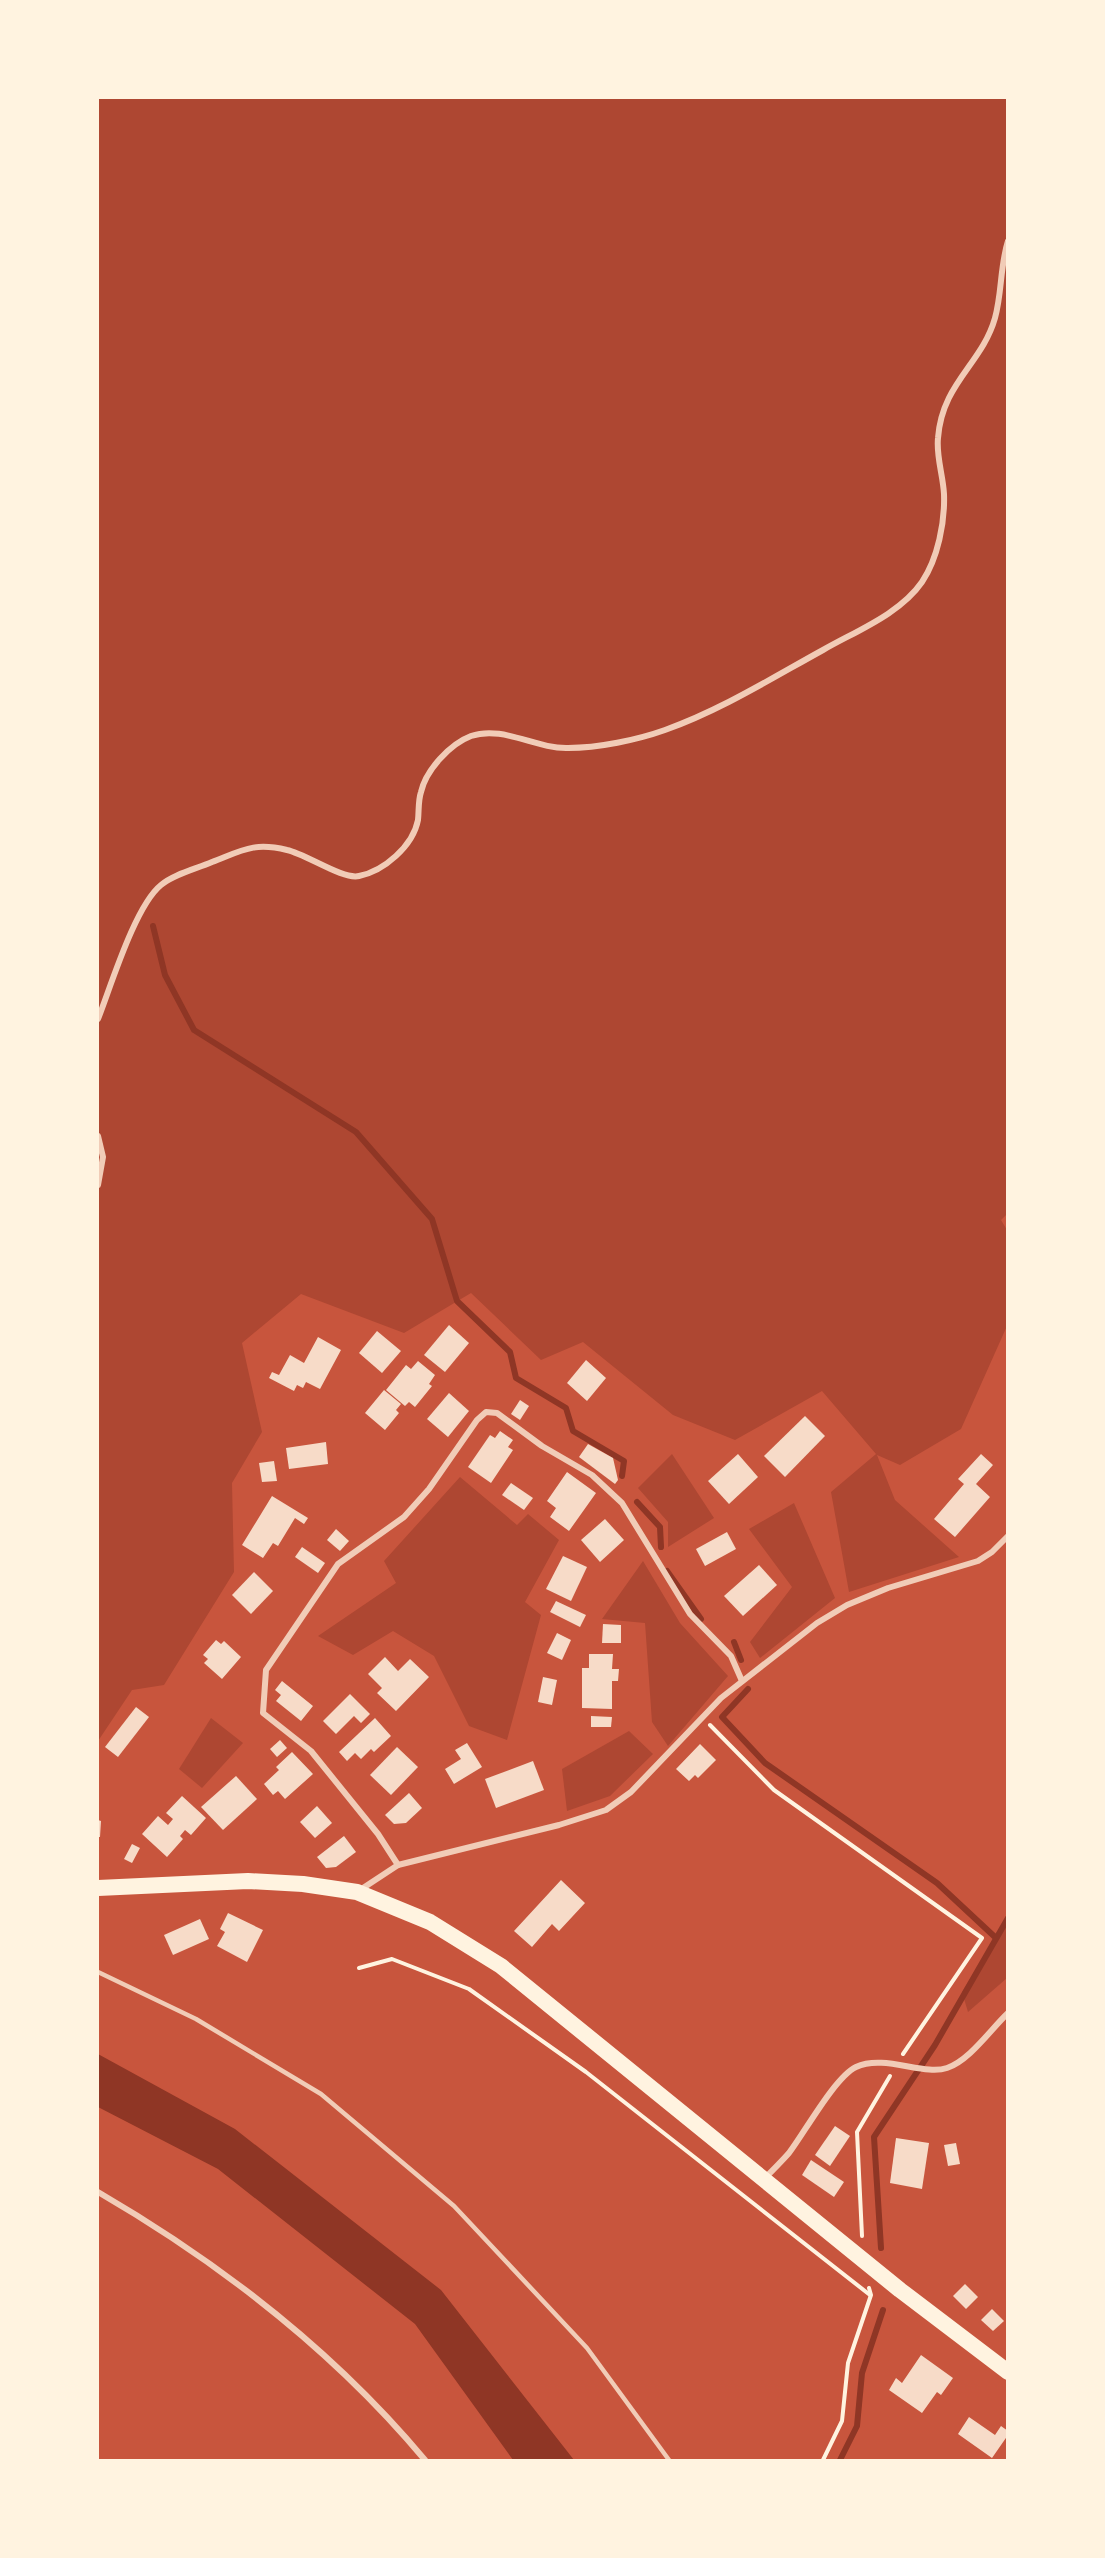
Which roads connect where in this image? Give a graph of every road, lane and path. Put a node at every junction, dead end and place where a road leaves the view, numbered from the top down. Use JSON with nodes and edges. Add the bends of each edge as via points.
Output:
{"nodes":[{"id":1,"x":1008,"y":241,"type":"edge"},
{"id":2,"x":98,"y":1019,"type":"edge"},
{"id":3,"x":98,"y":1136,"type":"edge"},
{"id":4,"x":98,"y":1185,"type":"edge"},
{"id":5,"x":1008,"y":1536,"type":"edge"},
{"id":6,"x":742,"y":1681,"type":"junction"},
{"id":7,"x":398,"y":1865,"type":"junction"},
{"id":8,"x":98,"y":1888,"type":"edge"},
{"id":9,"x":357,"y":1892,"type":"junction"},
{"id":10,"x":359,"y":1968,"type":"dead end"},
{"id":11,"x":98,"y":1972,"type":"edge"},
{"id":12,"x":1008,"y":2013,"type":"edge"},
{"id":13,"x":763,"y":2180,"type":"junction"},
{"id":14,"x":98,"y":2192,"type":"edge"},
{"id":15,"x":871,"y":2295,"type":"dead end"},
{"id":16,"x":1008,"y":2372,"type":"edge"},
{"id":17,"x":425,"y":2460,"type":"edge"},
{"id":18,"x":669,"y":2460,"type":"edge"}],
"edges":[{"from":1,"to":2,"type":"street","via":[[995,319],[948,395],[941,415],[937,442],[944,494],[941,534],[924,580],[910,596],[885,615],[789,669],[663,731],[568,748],[540,746],[491,731],[468,737],[447,752],[427,777],[410,840],[387,863],[358,877],[347,876],[302,854],[266,845],[247,848],[163,883],[144,906]]},
{"from":3,"to":4,"type":"street","via":[[103,1156]]},
{"from":5,"to":6,"type":"street","via":[[978,1561],[888,1588],[847,1605],[817,1623]]},
{"from":6,"to":7,"type":"street","via":[[631,1792],[606,1810]]},
{"from":6,"to":7,"type":"street","via":[[731,1656],[690,1614],[622,1503],[592,1475],[542,1446],[497,1413],[486,1412],[429,1490],[404,1517],[338,1564],[266,1670],[263,1713],[311,1751]]},
{"from":7,"to":9,"type":"street"},
{"from":8,"to":9,"type":"highway","via":[[248,1881]]},
{"from":9,"to":13,"type":"highway","via":[[430,1922],[501,1966]]},
{"from":10,"to":15,"type":"path","via":[[392,1959],[469,1989],[586,2072]]},
{"from":11,"to":18,"type":"lane","via":[[195,2019],[321,2094],[454,2206],[586,2348]]},
{"from":12,"to":13,"type":"street","via":[[963,2058],[946,2068],[898,2063],[858,2066],[844,2076],[788,2154]]},
{"from":13,"to":16,"type":"highway"},
{"from":14,"to":17,"type":"street","via":[[201,2257],[283,2319],[393,2422]]}]}
